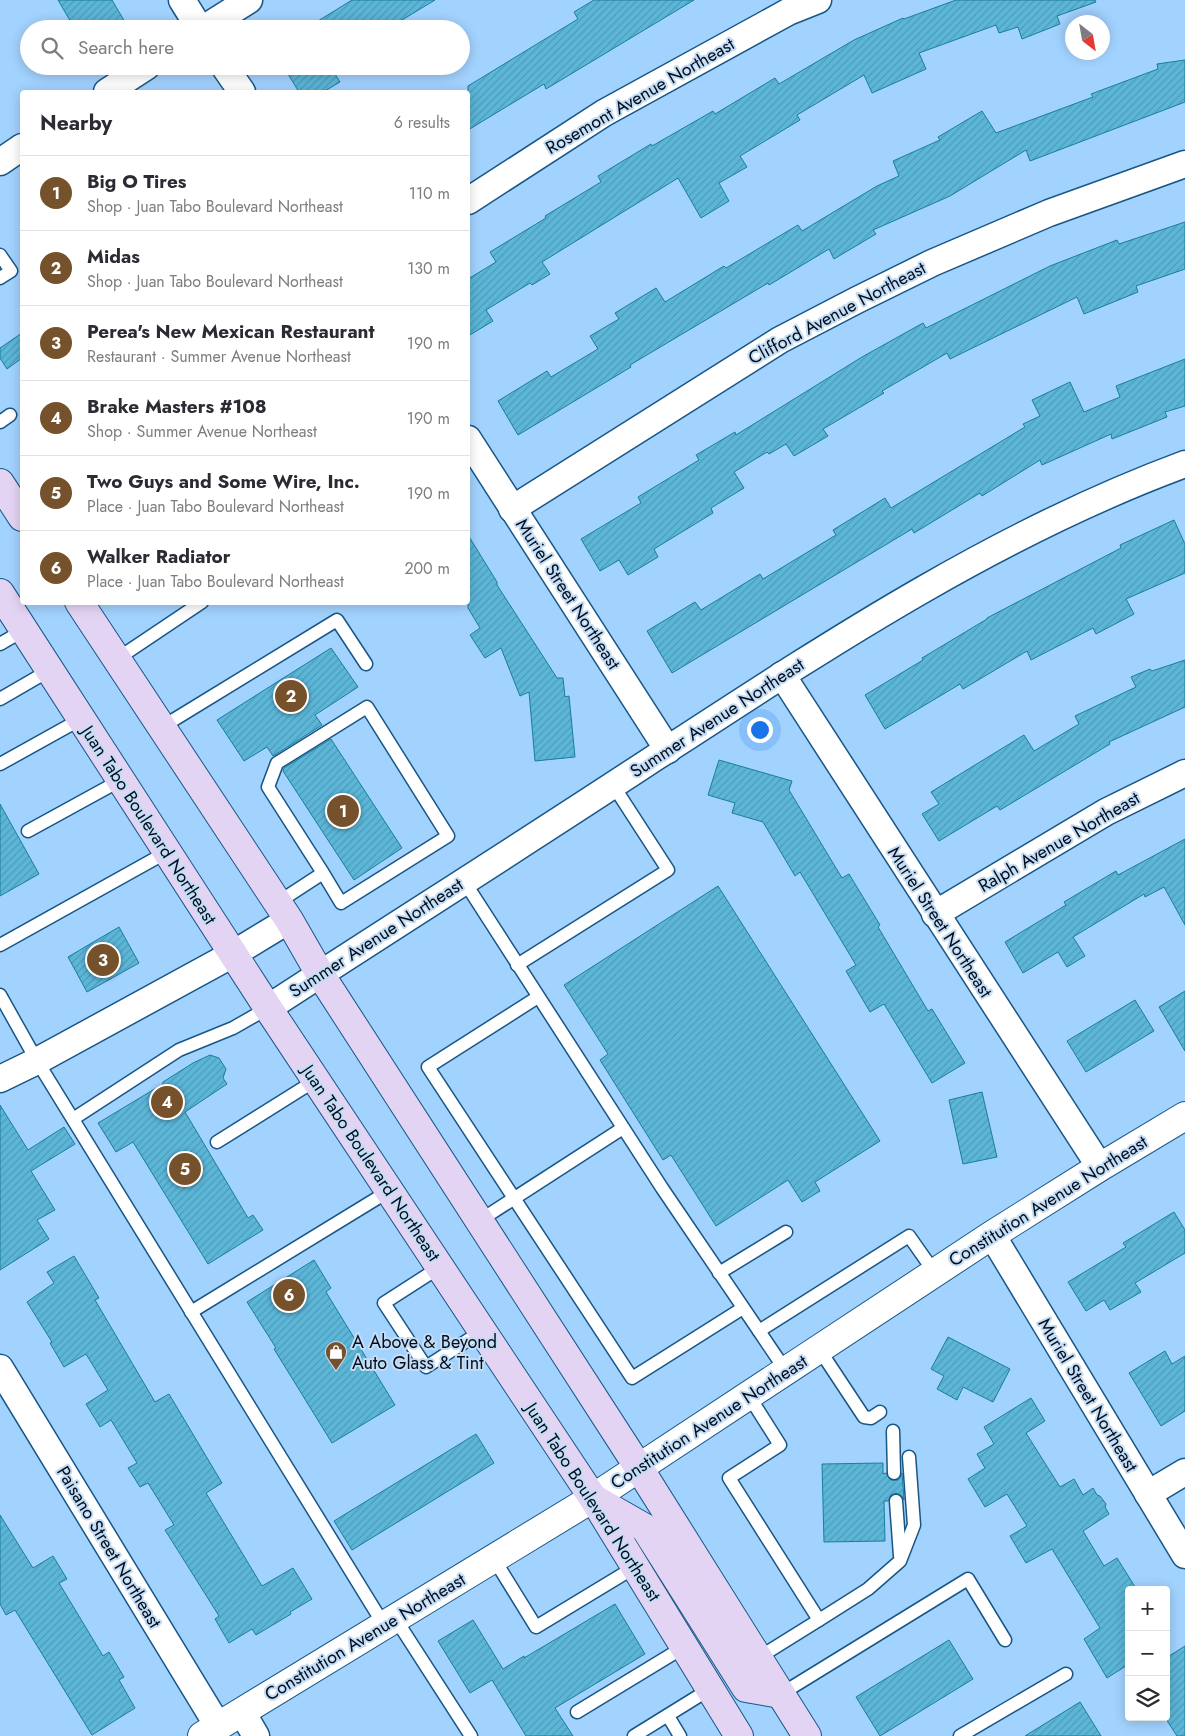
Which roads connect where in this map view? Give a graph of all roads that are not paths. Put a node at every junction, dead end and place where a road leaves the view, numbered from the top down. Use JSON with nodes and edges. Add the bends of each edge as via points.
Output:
{"nodes":[{"id":1,"x":182,"y":0,"type":"edge"},
{"id":2,"x":249,"y":0,"type":"edge"},
{"id":3,"x":818,"y":0,"type":"edge"},
{"id":4,"x":196,"y":20,"type":"edge"},
{"id":5,"x":217,"y":20,"type":"edge"},
{"id":6,"x":133,"y":75,"type":"edge"},
{"id":7,"x":230,"y":75,"type":"edge"},
{"id":8,"x":110,"y":90,"type":"edge"},
{"id":9,"x":241,"y":90,"type":"edge"},
{"id":10,"x":20,"y":148,"type":"edge"},
{"id":11,"x":0,"y":162,"type":"edge"},
{"id":12,"x":1185,"y":164,"type":"edge"},
{"id":13,"x":470,"y":200,"type":"edge"},
{"id":14,"x":0,"y":255,"type":"edge"},
{"id":15,"x":0,"y":278,"type":"edge"},
{"id":16,"x":470,"y":442,"type":"edge"},
{"id":17,"x":1185,"y":464,"type":"edge"},
{"id":18,"x":0,"y":483,"type":"edge"},
{"id":19,"x":512,"y":508,"type":"junction"},
{"id":20,"x":20,"y":512,"type":"edge"},
{"id":21,"x":0,"y":593,"type":"edge"},
{"id":22,"x":81,"y":605,"type":"edge"},
{"id":23,"x":198,"y":605,"type":"edge"},
{"id":24,"x":24,"y":630,"type":"junction"},
{"id":25,"x":0,"y":644,"type":"edge"},
{"id":26,"x":117,"y":659,"type":"junction"},
{"id":27,"x":366,"y":664,"type":"dead end"},
{"id":28,"x":50,"y":670,"type":"junction"},
{"id":29,"x":782,"y":675,"type":"junction"},
{"id":30,"x":0,"y":699,"type":"edge"},
{"id":31,"x":81,"y":719,"type":"junction"},
{"id":32,"x":162,"y":727,"type":"junction"},
{"id":33,"x":668,"y":750,"type":"junction"},
{"id":34,"x":0,"y":764,"type":"edge"},
{"id":35,"x":1185,"y":773,"type":"edge"},
{"id":36,"x":121,"y":780,"type":"junction"},
{"id":37,"x":613,"y":785,"type":"junction"},
{"id":38,"x":28,"y":831,"type":"dead end"},
{"id":39,"x":167,"y":852,"type":"junction"},
{"id":40,"x":323,"y":873,"type":"junction"},
{"id":41,"x":464,"y":881,"type":"junction"},
{"id":42,"x":283,"y":911,"type":"junction"},
{"id":43,"x":936,"y":914,"type":"junction"},
{"id":44,"x":0,"y":945,"type":"edge"},
{"id":45,"x":233,"y":954,"type":"junction"},
{"id":46,"x":517,"y":965,"type":"junction"},
{"id":47,"x":320,"y":974,"type":"junction"},
{"id":48,"x":0,"y":995,"type":"edge"},
{"id":49,"x":538,"y":997,"type":"junction"},
{"id":50,"x":268,"y":1008,"type":"junction"},
{"id":51,"x":37,"y":1061,"type":"junction"},
{"id":52,"x":0,"y":1079,"type":"edge"},
{"id":53,"x":316,"y":1080,"type":"junction"},
{"id":54,"x":1185,"y":1116,"type":"edge"},
{"id":55,"x":73,"y":1119,"type":"junction"},
{"id":56,"x":623,"y":1128,"type":"junction"},
{"id":57,"x":217,"y":1142,"type":"dead end"},
{"id":58,"x":1100,"y":1167,"type":"junction"},
{"id":59,"x":389,"y":1191,"type":"junction"},
{"id":60,"x":514,"y":1198,"type":"junction"},
{"id":61,"x":479,"y":1221,"type":"junction"},
{"id":62,"x":786,"y":1232,"type":"dead end"},
{"id":63,"x":992,"y":1235,"type":"junction"},
{"id":64,"x":440,"y":1267,"type":"junction"},
{"id":65,"x":720,"y":1273,"type":"junction"},
{"id":66,"x":935,"y":1273,"type":"junction"},
{"id":67,"x":743,"y":1308,"type":"junction"},
{"id":68,"x":191,"y":1312,"type":"junction"},
{"id":69,"x":482,"y":1331,"type":"junction"},
{"id":70,"x":759,"y":1331,"type":"junction"},
{"id":71,"x":819,"y":1349,"type":"junction"},
{"id":72,"x":0,"y":1368,"type":"edge"},
{"id":73,"x":786,"y":1371,"type":"junction"},
{"id":74,"x":749,"y":1396,"type":"junction"},
{"id":75,"x":880,"y":1412,"type":"dead end"},
{"id":76,"x":892,"y":1431,"type":"dead end"},
{"id":77,"x":908,"y":1457,"type":"dead end"},
{"id":78,"x":639,"y":1468,"type":"junction"},
{"id":79,"x":1185,"y":1472,"type":"edge"},
{"id":80,"x":894,"y":1473,"type":"dead end"},
{"id":81,"x":1148,"y":1494,"type":"junction"},
{"id":82,"x":593,"y":1498,"type":"junction"},
{"id":83,"x":896,"y":1501,"type":"dead end"},
{"id":84,"x":1185,"y":1554,"type":"edge"},
{"id":85,"x":494,"y":1559,"type":"junction"},
{"id":86,"x":900,"y":1561,"type":"junction"},
{"id":87,"x":635,"y":1568,"type":"junction"},
{"id":88,"x":818,"y":1620,"type":"junction"},
{"id":89,"x":390,"y":1622,"type":"junction"},
{"id":90,"x":1005,"y":1640,"type":"dead end"},
{"id":91,"x":684,"y":1647,"type":"junction"},
{"id":92,"x":758,"y":1658,"type":"junction"},
{"id":93,"x":1066,"y":1674,"type":"dead end"},
{"id":94,"x":710,"y":1689,"type":"junction"},
{"id":95,"x":780,"y":1694,"type":"junction"},
{"id":96,"x":242,"y":1712,"type":"junction"},
{"id":97,"x":577,"y":1712,"type":"dead end"},
{"id":98,"x":668,"y":1716,"type":"junction"},
{"id":99,"x":210,"y":1731,"type":"edge"},
{"id":100,"x":965,"y":1735,"type":"edge"},
{"id":101,"x":256,"y":1736,"type":"edge"},
{"id":102,"x":471,"y":1736,"type":"edge"},
{"id":103,"x":634,"y":1736,"type":"edge"},
{"id":104,"x":680,"y":1736,"type":"edge"},
{"id":105,"x":739,"y":1736,"type":"edge"},
{"id":106,"x":807,"y":1736,"type":"edge"}],
"edges":[{"from":1,"to":4,"type":"street"},
{"from":2,"to":5,"type":"street"},
{"from":3,"to":13,"type":"street","name":"Rosemont Avenue Northeast","via":[[788,12],[604,113]]},
{"from":6,"to":8,"type":"street"},
{"from":7,"to":9,"type":"street"},
{"from":10,"to":11,"type":"street"},
{"from":12,"to":19,"type":"street","name":"Clifford Avenue Northeast","via":[[1049,212],[857,300],[780,340]]},
{"from":14,"to":15,"type":"lane","via":[[11,271]]},
{"from":16,"to":19,"type":"street","name":"Muriel Street Northeast"},
{"from":17,"to":29,"type":"street","name":"Summer Avenue Northeast","via":[[1015,538]]},
{"from":18,"to":20,"type":"main road"},
{"from":19,"to":33,"type":"street","name":"Muriel Street Northeast"},
{"from":21,"to":24,"type":"main road","name":"Juan Tabo Boulevard Northeast"},
{"from":22,"to":26,"type":"main road"},
{"from":23,"to":26,"type":"lane"},
{"from":24,"to":25,"type":"lane"},
{"from":24,"to":28,"type":"main road","name":"Juan Tabo Boulevard Northeast"},
{"from":26,"to":32,"type":"main road"},
{"from":27,"to":32,"type":"lane","via":[[336,620]]},
{"from":28,"to":30,"type":"lane"},
{"from":28,"to":31,"type":"main road","name":"Juan Tabo Boulevard Northeast"},
{"from":29,"to":33,"type":"street","name":"Summer Avenue Northeast"},
{"from":29,"to":43,"type":"street","name":"Muriel Street Northeast"},
{"from":31,"to":34,"type":"lane"},
{"from":31,"to":36,"type":"main road","name":"Juan Tabo Boulevard Northeast"},
{"from":32,"to":42,"type":"main road"},
{"from":33,"to":37,"type":"street","name":"Summer Avenue Northeast"},
{"from":35,"to":43,"type":"street","name":"Ralph Avenue Northeast","via":[[1106,812]]},
{"from":36,"to":38,"type":"lane"},
{"from":36,"to":39,"type":"main road","name":"Juan Tabo Boulevard Northeast"},
{"from":37,"to":41,"type":"street","name":"Summer Avenue Northeast"},
{"from":37,"to":46,"type":"lane","via":[[668,870]]},
{"from":39,"to":44,"type":"lane"},
{"from":39,"to":45,"type":"main road","name":"Juan Tabo Boulevard Northeast"},
{"from":40,"to":40,"type":"lane","via":[[341,903],[448,836],[367,707],[276,763],[268,787]]},
{"from":40,"to":42,"type":"lane"},
{"from":41,"to":46,"type":"lane"},
{"from":41,"to":47,"type":"street","name":"Summer Avenue Northeast"},
{"from":42,"to":45,"type":"street"},
{"from":42,"to":47,"type":"main road"},
{"from":43,"to":58,"type":"street","name":"Muriel Street Northeast"},
{"from":45,"to":50,"type":"main road","name":"Juan Tabo Boulevard Northeast"},
{"from":45,"to":51,"type":"street"},
{"from":46,"to":49,"type":"lane"},
{"from":47,"to":50,"type":"street","name":"Summer Avenue Northeast"},
{"from":47,"to":61,"type":"main road"},
{"from":48,"to":51,"type":"lane"},
{"from":49,"to":56,"type":"lane"},
{"from":49,"to":60,"type":"lane","via":[[428,1068]]},
{"from":50,"to":53,"type":"main road","name":"Juan Tabo Boulevard Northeast"},
{"from":50,"to":55,"type":"lane","via":[[233,1028],[179,1050]]},
{"from":51,"to":52,"type":"street"},
{"from":51,"to":55,"type":"lane"},
{"from":53,"to":57,"type":"lane"},
{"from":53,"to":59,"type":"main road","name":"Juan Tabo Boulevard Northeast"},
{"from":54,"to":58,"type":"street","name":"Constitution Avenue Northeast"},
{"from":55,"to":68,"type":"lane"},
{"from":56,"to":60,"type":"lane"},
{"from":56,"to":65,"type":"lane"},
{"from":58,"to":63,"type":"street","name":"Constitution Avenue Northeast"},
{"from":59,"to":64,"type":"main road","name":"Juan Tabo Boulevard Northeast"},
{"from":59,"to":68,"type":"lane"},
{"from":60,"to":61,"type":"lane"},
{"from":60,"to":67,"type":"lane","via":[[632,1378]]},
{"from":61,"to":78,"type":"main road"},
{"from":62,"to":65,"type":"lane"},
{"from":63,"to":66,"type":"street","name":"Constitution Avenue Northeast"},
{"from":63,"to":81,"type":"street","name":"Muriel Street Northeast"},
{"from":64,"to":69,"type":"main road","name":"Juan Tabo Boulevard Northeast"},
{"from":64,"to":69,"type":"lane","via":[[384,1303],[426,1367]]},
{"from":65,"to":67,"type":"lane"},
{"from":66,"to":70,"type":"lane","via":[[909,1236]]},
{"from":66,"to":71,"type":"street","name":"Constitution Avenue Northeast"},
{"from":67,"to":70,"type":"lane"},
{"from":68,"to":89,"type":"lane"},
{"from":69,"to":82,"type":"main road","name":"Juan Tabo Boulevard Northeast"},
{"from":70,"to":73,"type":"lane"},
{"from":71,"to":73,"type":"street","name":"Constitution Avenue Northeast"},
{"from":71,"to":75,"type":"lane","via":[[864,1417],[871,1418]]},
{"from":72,"to":99,"type":"street","name":"Paisano Street Northeast"},
{"from":73,"to":74,"type":"street","name":"Constitution Avenue Northeast"},
{"from":74,"to":78,"type":"street","name":"Constitution Avenue Northeast"},
{"from":74,"to":88,"type":"lane","via":[[780,1445],[729,1478]]},
{"from":76,"to":80,"type":"lane"},
{"from":77,"to":86,"type":"lane","via":[[914,1525]]},
{"from":78,"to":82,"type":"street","name":"Constitution Avenue Northeast"},
{"from":78,"to":92,"type":"main road"},
{"from":79,"to":81,"type":"street"},
{"from":81,"to":84,"type":"street","name":"Muriel Street Northeast"},
{"from":82,"to":85,"type":"street","name":"Constitution Avenue Northeast"},
{"from":82,"to":87,"type":"main road","name":"Juan Tabo Boulevard Northeast"},
{"from":82,"to":95,"type":"main road","via":[[645,1528],[746,1688]]},
{"from":83,"to":86,"type":"lane"},
{"from":85,"to":87,"type":"lane","via":[[536,1627]]},
{"from":85,"to":89,"type":"street","name":"Constitution Avenue Northeast"},
{"from":86,"to":88,"type":"lane","via":[[868,1589]]},
{"from":87,"to":91,"type":"main road","name":"Juan Tabo Boulevard Northeast"},
{"from":88,"to":92,"type":"lane"},
{"from":89,"to":96,"type":"street","name":"Constitution Avenue Northeast"},
{"from":89,"to":102,"type":"lane"},
{"from":90,"to":95,"type":"lane","via":[[968,1578]]},
{"from":91,"to":94,"type":"main road","name":"Juan Tabo Boulevard Northeast"},
{"from":91,"to":97,"type":"lane"},
{"from":92,"to":95,"type":"main road"},
{"from":93,"to":100,"type":"lane"},
{"from":94,"to":98,"type":"lane"},
{"from":94,"to":105,"type":"main road","name":"Juan Tabo Boulevard Northeast"},
{"from":95,"to":106,"type":"main road"},
{"from":96,"to":99,"type":"street","name":"Constitution Avenue Northeast"},
{"from":96,"to":101,"type":"street"},
{"from":98,"to":103,"type":"lane"},
{"from":98,"to":104,"type":"lane"}]}
